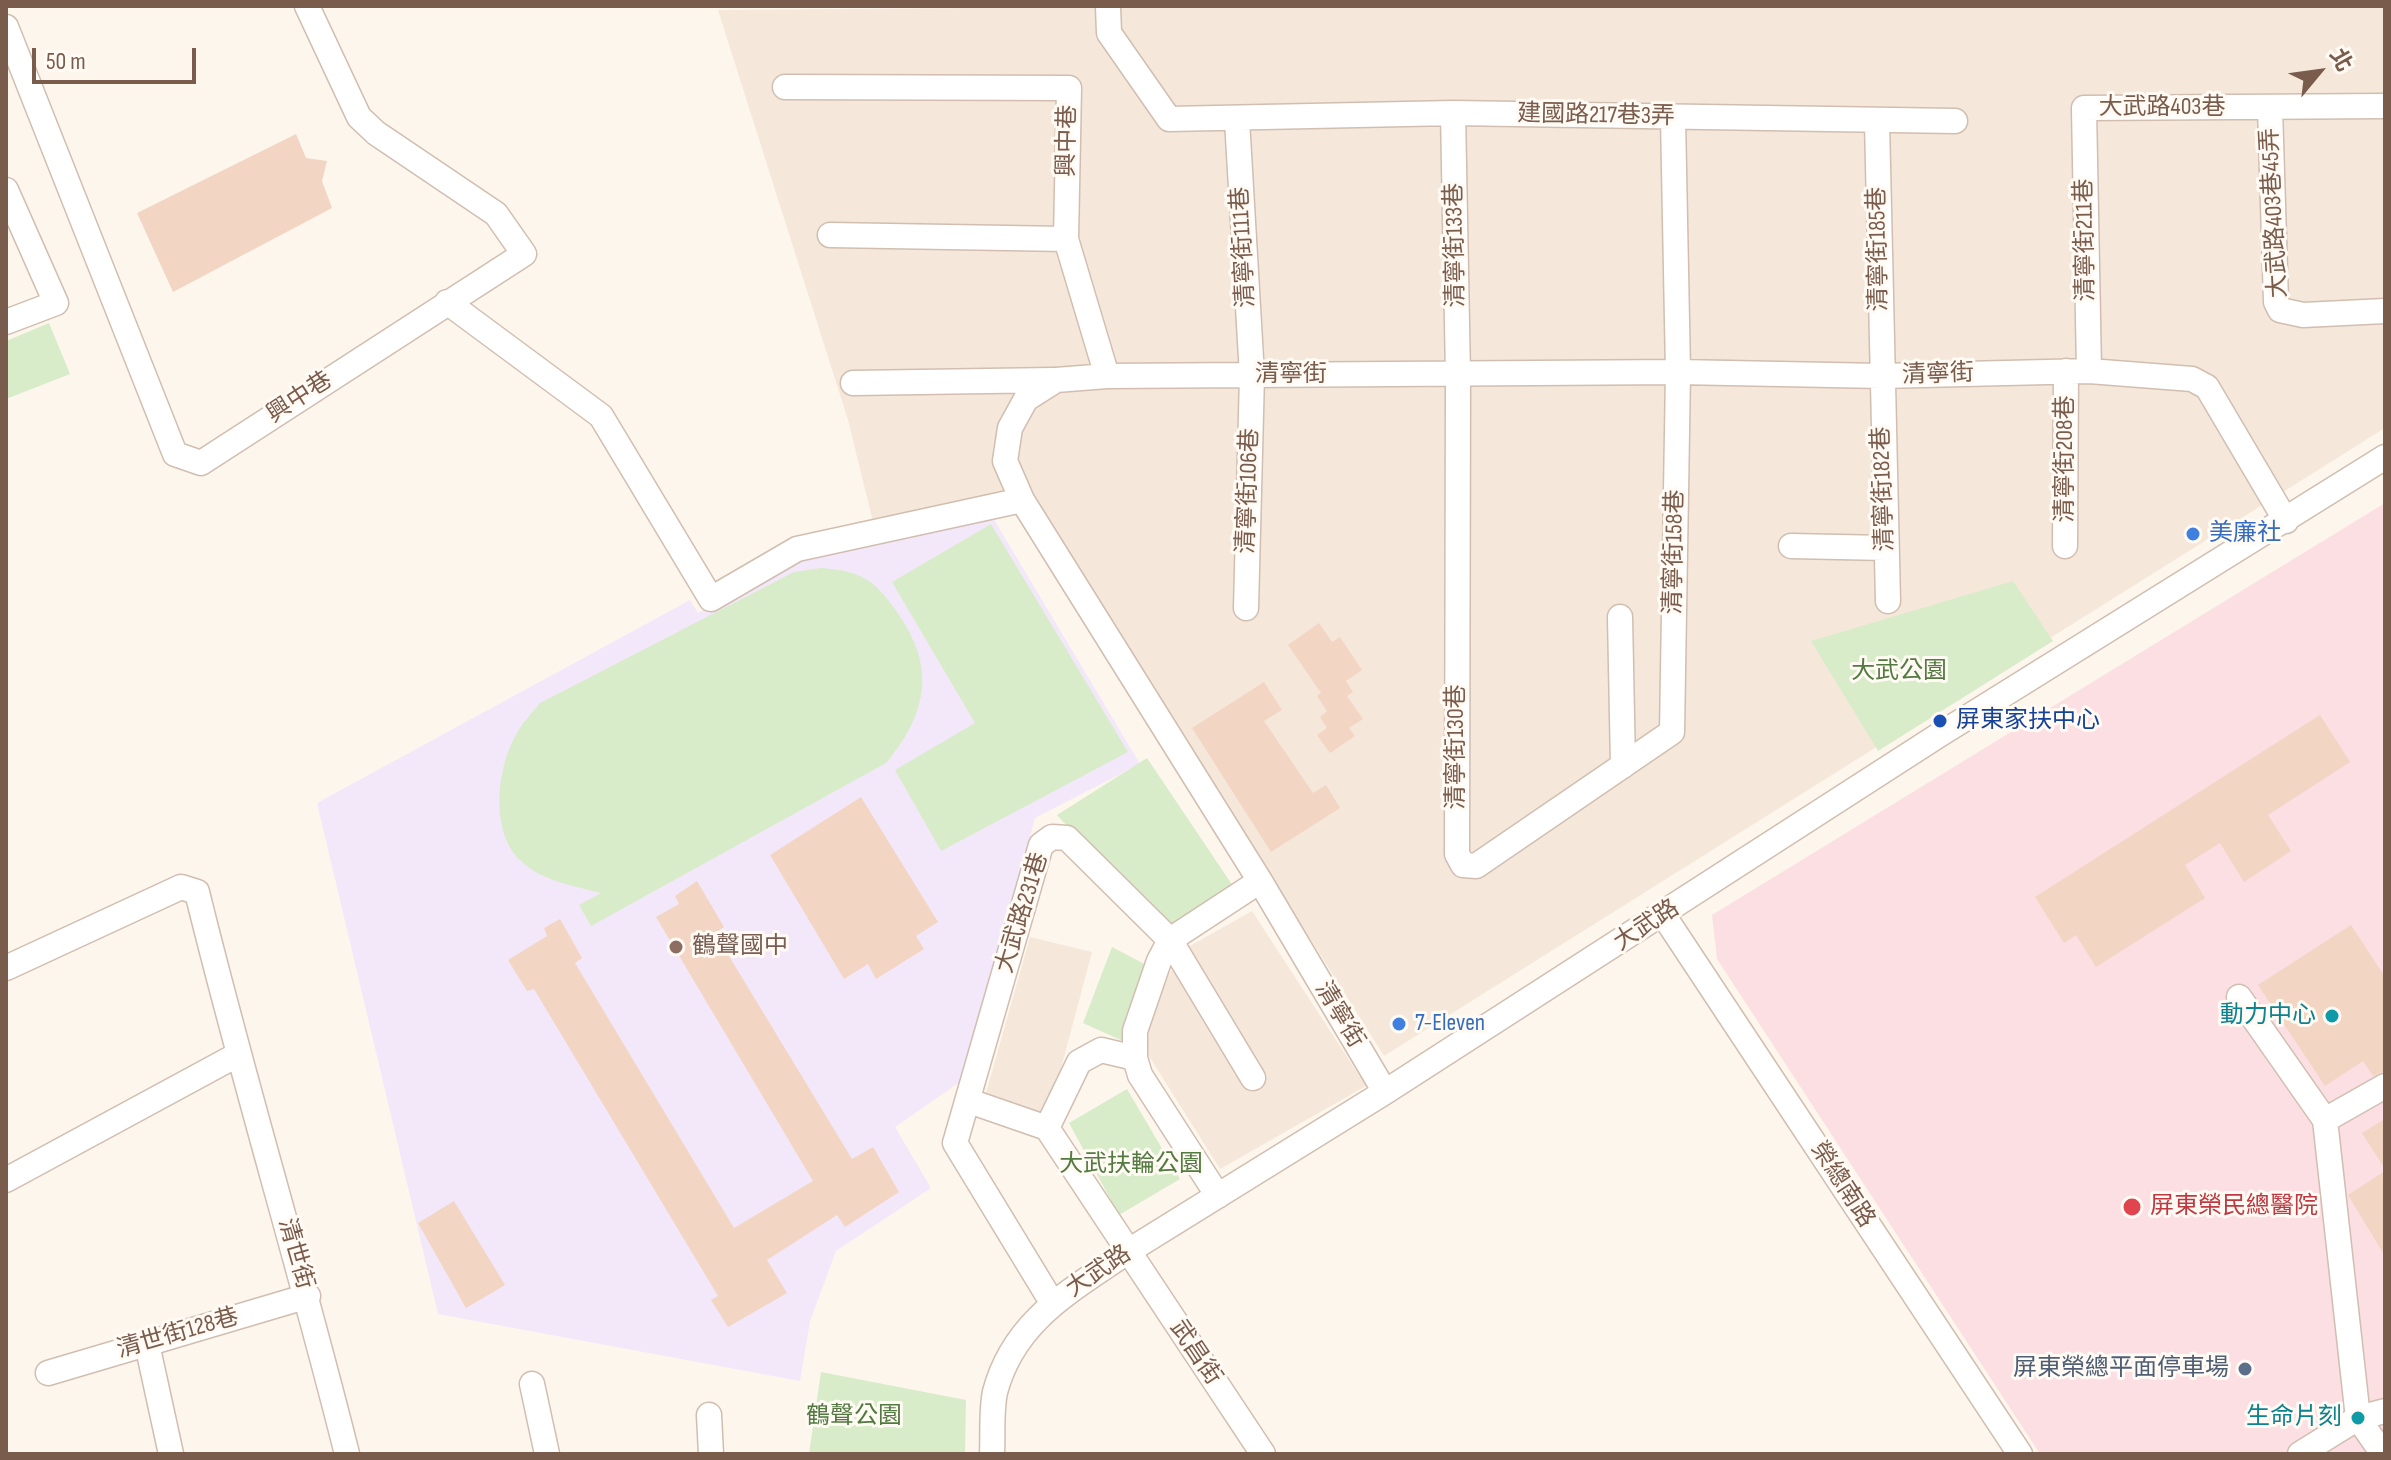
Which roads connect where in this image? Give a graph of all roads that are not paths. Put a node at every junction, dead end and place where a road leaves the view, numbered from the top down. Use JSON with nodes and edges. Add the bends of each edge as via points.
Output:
{"nodes":[{"id":1,"x":307,"y":6,"type":"edge"},
{"id":2,"x":1108,"y":6,"type":"edge"},
{"id":3,"x":6,"y":27,"type":"edge"},
{"id":4,"x":785,"y":87,"type":"dead end"},
{"id":5,"x":2385,"y":106,"type":"edge"},
{"id":6,"x":2084,"y":108,"type":"joint"},
{"id":7,"x":2270,"y":108,"type":"junction"},
{"id":8,"x":1453,"y":113,"type":"junction"},
{"id":9,"x":1673,"y":118,"type":"junction"},
{"id":10,"x":1237,"y":120,"type":"junction"},
{"id":11,"x":1955,"y":121,"type":"dead end"},
{"id":12,"x":1877,"y":122,"type":"junction"},
{"id":13,"x":6,"y":190,"type":"edge"},
{"id":14,"x":830,"y":235,"type":"dead end"},
{"id":15,"x":1066,"y":239,"type":"junction"},
{"id":16,"x":447,"y":302,"type":"junction"},
{"id":17,"x":2384,"y":311,"type":"edge"},
{"id":18,"x":6,"y":322,"type":"edge"},
{"id":19,"x":2077,"y":371,"type":"junction"},
{"id":20,"x":1678,"y":372,"type":"junction"},
{"id":21,"x":1252,"y":375,"type":"junction"},
{"id":22,"x":1107,"y":376,"type":"junction"},
{"id":23,"x":1458,"y":376,"type":"junction"},
{"id":24,"x":1881,"y":376,"type":"junction"},
{"id":25,"x":1056,"y":380,"type":"junction"},
{"id":26,"x":853,"y":383,"type":"dead end"},
{"id":27,"x":2385,"y":457,"type":"edge"},
{"id":28,"x":1022,"y":500,"type":"junction"},
{"id":29,"x":2286,"y":521,"type":"junction"},
{"id":30,"x":1791,"y":546,"type":"dead end"},
{"id":31,"x":2065,"y":546,"type":"dead end"},
{"id":32,"x":1886,"y":548,"type":"junction"},
{"id":33,"x":1888,"y":601,"type":"dead end"},
{"id":34,"x":1246,"y":608,"type":"dead end"},
{"id":35,"x":1620,"y":617,"type":"dead end"},
{"id":36,"x":1672,"y":732,"type":"joint"},
{"id":37,"x":1623,"y":766,"type":"junction"},
{"id":38,"x":1260,"y":881,"type":"junction"},
{"id":39,"x":1664,"y":916,"type":"junction"},
{"id":40,"x":1170,"y":940,"type":"junction"},
{"id":41,"x":6,"y":968,"type":"edge"},
{"id":42,"x":2239,"y":997,"type":"dead end"},
{"id":43,"x":237,"y":1055,"type":"junction"},
{"id":44,"x":1135,"y":1058,"type":"junction"},
{"id":45,"x":1253,"y":1078,"type":"dead end"},
{"id":46,"x":2385,"y":1086,"type":"edge"},
{"id":47,"x":1385,"y":1092,"type":"junction"},
{"id":48,"x":969,"y":1101,"type":"junction"},
{"id":49,"x":2325,"y":1120,"type":"junction"},
{"id":50,"x":1047,"y":1128,"type":"junction"},
{"id":51,"x":6,"y":1180,"type":"edge"},
{"id":52,"x":1218,"y":1196,"type":"junction"},
{"id":53,"x":1127,"y":1252,"type":"junction"},
{"id":54,"x":308,"y":1296,"type":"junction"},
{"id":55,"x":1053,"y":1304,"type":"junction"},
{"id":56,"x":147,"y":1344,"type":"junction"},
{"id":57,"x":48,"y":1373,"type":"dead end"},
{"id":58,"x":532,"y":1384,"type":"dead end"},
{"id":59,"x":2385,"y":1411,"type":"edge"},
{"id":60,"x":709,"y":1415,"type":"dead end"},
{"id":61,"x":2358,"y":1418,"type":"junction"},
{"id":62,"x":171,"y":1454,"type":"edge"},
{"id":63,"x":347,"y":1454,"type":"edge"},
{"id":64,"x":547,"y":1454,"type":"edge"},
{"id":65,"x":711,"y":1454,"type":"edge"},
{"id":66,"x":992,"y":1454,"type":"edge"},
{"id":67,"x":1263,"y":1454,"type":"edge"},
{"id":68,"x":2020,"y":1454,"type":"edge"},
{"id":69,"x":2300,"y":1454,"type":"edge"},
{"id":70,"x":2383,"y":1454,"type":"edge"}],
"edges":[{"from":1,"to":16,"type":"street","name":"興中巷","via":[[359,117],[496,214],[524,254]]},
{"from":2,"to":10,"type":"street","name":"建國路217巷3弄","via":[[1109,33],[1169,119]]},
{"from":3,"to":16,"type":"street","name":"興中巷","via":[[175,454],[201,463]]},
{"from":4,"to":15,"type":"street","name":"興中巷","via":[[1069,88]]},
{"from":5,"to":7,"type":"street","name":"大武路403巷"},
{"from":6,"to":7,"type":"street","name":"大武路403巷"},
{"from":6,"to":19,"type":"street","name":"清寧街211巷"},
{"from":7,"to":17,"type":"street","name":"大武路403巷45弄","via":[[2280,310],[2303,315]]},
{"from":8,"to":9,"type":"street","name":"建國路217巷3弄"},
{"from":8,"to":10,"type":"street","name":"建國路217巷3弄"},
{"from":8,"to":23,"type":"street","name":"清寧街133巷"},
{"from":9,"to":12,"type":"street","name":"建國路217巷3弄"},
{"from":9,"to":20,"type":"street","name":"清寧街158巷"},
{"from":10,"to":21,"type":"street","name":"清寧街111巷"},
{"from":11,"to":12,"type":"street","name":"建國路217巷3弄"},
{"from":12,"to":24,"type":"street","name":"清寧街185巷"},
{"from":13,"to":18,"type":"street","via":[[56,303]]},
{"from":14,"to":15,"type":"street"},
{"from":15,"to":22,"type":"street","name":"興中巷"},
{"from":16,"to":28,"type":"street","via":[[601,416],[711,599],[797,549]]},
{"from":19,"to":24,"type":"street","name":"清寧街"},
{"from":19,"to":29,"type":"street","name":"清寧街","via":[[2192,379],[2207,387]]},
{"from":19,"to":31,"type":"street","name":"清寧街208巷"},
{"from":20,"to":23,"type":"street","name":"清寧街"},
{"from":20,"to":24,"type":"street","name":"清寧街"},
{"from":20,"to":36,"type":"street","name":"清寧街158巷"},
{"from":21,"to":22,"type":"street","name":"清寧街"},
{"from":21,"to":23,"type":"street","name":"清寧街"},
{"from":21,"to":34,"type":"street","name":"清寧街106巷"},
{"from":22,"to":25,"type":"street","name":"清寧街"},
{"from":23,"to":37,"type":"street","name":"清寧街130巷","via":[[1457,854],[1463,865],[1487,862]]},
{"from":24,"to":32,"type":"street","name":"清寧街182巷"},
{"from":25,"to":26,"type":"street"},
{"from":25,"to":28,"type":"street","name":"清寧街","via":[[1026,399],[1010,428],[1005,461]]},
{"from":27,"to":29,"type":"street","name":"大武路"},
{"from":28,"to":38,"type":"street","name":"清寧街"},
{"from":29,"to":39,"type":"street","name":"大武路","via":[[1939,735]]},
{"from":30,"to":32,"type":"street"},
{"from":32,"to":33,"type":"street","name":"清寧街182巷"},
{"from":35,"to":37,"type":"street"},
{"from":36,"to":37,"type":"street","name":"清寧街130巷"},
{"from":38,"to":40,"type":"street"},
{"from":38,"to":47,"type":"street","name":"清寧街"},
{"from":39,"to":47,"type":"street","name":"大武路"},
{"from":39,"to":68,"type":"street","name":"榮總南路"},
{"from":40,"to":44,"type":"street","via":[[1135,1031]]},
{"from":40,"to":45,"type":"street"},
{"from":40,"to":48,"type":"street","name":"大武路231巷","via":[[1067,838],[1052,837],[1041,845]]},
{"from":41,"to":43,"type":"street","name":"清世街","via":[[181,887],[197,892]]},
{"from":42,"to":49,"type":"street"},
{"from":43,"to":51,"type":"street"},
{"from":43,"to":54,"type":"street","name":"清世街"},
{"from":44,"to":50,"type":"street","via":[[1101,1050],[1079,1062]]},
{"from":44,"to":52,"type":"street","via":[[1140,1075]]},
{"from":46,"to":49,"type":"street"},
{"from":47,"to":52,"type":"street","name":"大武路"},
{"from":48,"to":50,"type":"street"},
{"from":48,"to":55,"type":"street","name":"大武路231巷","via":[[955,1143]]},
{"from":49,"to":61,"type":"street"},
{"from":50,"to":53,"type":"street"},
{"from":52,"to":53,"type":"street","name":"大武路"},
{"from":53,"to":55,"type":"street","name":"大武路"},
{"from":53,"to":67,"type":"street","name":"武昌街"},
{"from":54,"to":56,"type":"street","name":"清世街128巷"},
{"from":54,"to":63,"type":"street","name":"清世街"},
{"from":55,"to":66,"type":"street","name":"大武路","via":[[1016,1340],[995,1393]]},
{"from":56,"to":57,"type":"street","name":"清世街128巷"},
{"from":56,"to":62,"type":"street"},
{"from":58,"to":64,"type":"street"},
{"from":59,"to":61,"type":"street"},
{"from":60,"to":65,"type":"street"},
{"from":61,"to":69,"type":"street"},
{"from":61,"to":70,"type":"street"}]}
